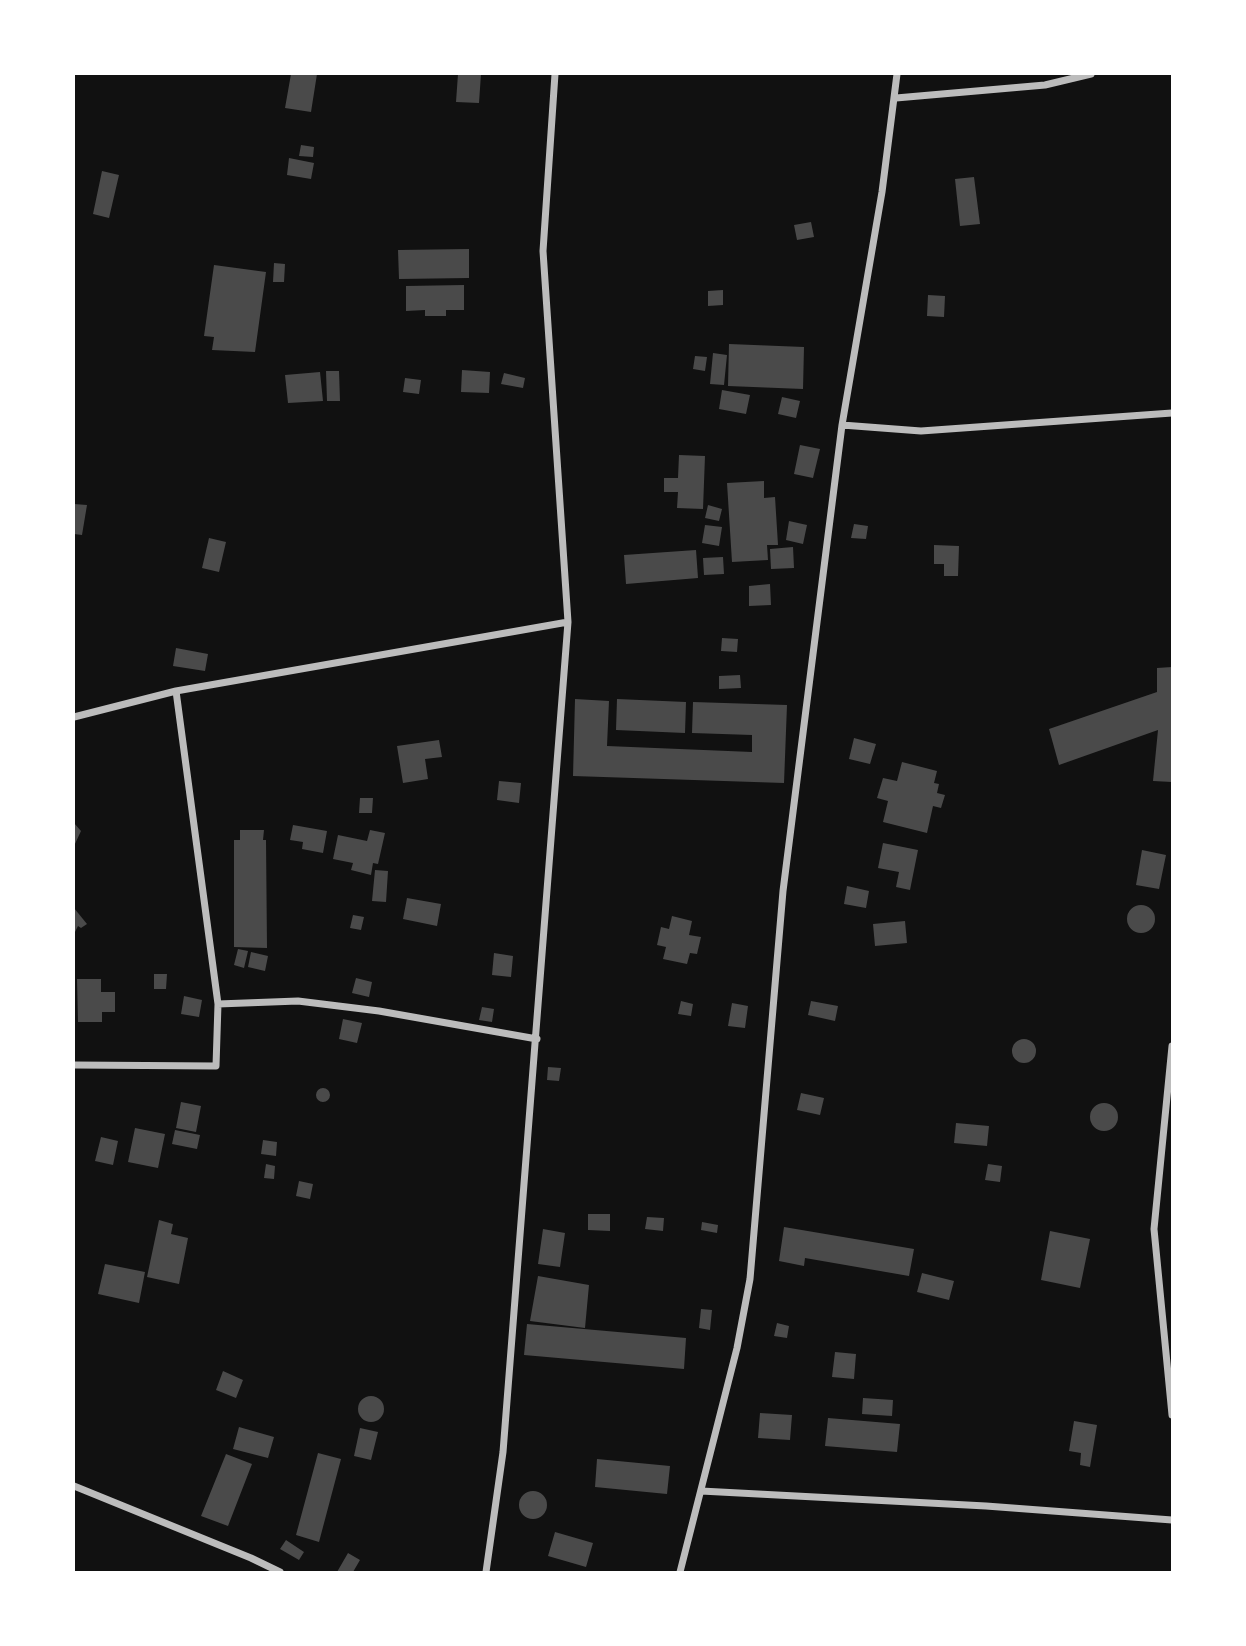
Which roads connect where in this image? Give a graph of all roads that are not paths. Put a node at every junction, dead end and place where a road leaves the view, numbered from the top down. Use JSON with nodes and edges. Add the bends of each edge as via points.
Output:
{"nodes":[{"id":1,"x":555,"y":74,"type":"edge"},
{"id":2,"x":897,"y":74,"type":"edge"},
{"id":3,"x":1091,"y":74,"type":"edge"},
{"id":4,"x":896,"y":98,"type":"junction"},
{"id":5,"x":1172,"y":413,"type":"edge"},
{"id":6,"x":842,"y":425,"type":"junction"},
{"id":7,"x":568,"y":622,"type":"junction"},
{"id":8,"x":176,"y":691,"type":"junction"},
{"id":9,"x":74,"y":717,"type":"edge"},
{"id":10,"x":218,"y":1004,"type":"junction"},
{"id":11,"x":537,"y":1039,"type":"junction"},
{"id":12,"x":1172,"y":1046,"type":"edge"},
{"id":13,"x":74,"y":1065,"type":"edge"},
{"id":14,"x":1172,"y":1415,"type":"edge"},
{"id":15,"x":74,"y":1486,"type":"edge"},
{"id":16,"x":701,"y":1491,"type":"junction"},
{"id":17,"x":1172,"y":1520,"type":"edge"},
{"id":18,"x":280,"y":1573,"type":"edge"},
{"id":19,"x":486,"y":1573,"type":"edge"},
{"id":20,"x":680,"y":1573,"type":"edge"}],
"edges":[{"from":1,"to":7,"type":"street","via":[[543,251]]},
{"from":2,"to":4,"type":"street"},
{"from":3,"to":4,"type":"street","via":[[1045,85]]},
{"from":4,"to":6,"type":"street"},
{"from":5,"to":6,"type":"street","via":[[921,431]]},
{"from":6,"to":16,"type":"street","via":[[783,891],[750,1279]]},
{"from":7,"to":8,"type":"street"},
{"from":7,"to":11,"type":"street"},
{"from":8,"to":9,"type":"street"},
{"from":8,"to":10,"type":"street"},
{"from":10,"to":11,"type":"street","via":[[298,1001]]},
{"from":10,"to":13,"type":"street","via":[[216,1066]]},
{"from":11,"to":19,"type":"street","via":[[503,1452]]},
{"from":12,"to":14,"type":"street","via":[[1154,1230]]},
{"from":15,"to":18,"type":"street"},
{"from":16,"to":17,"type":"street"},
{"from":16,"to":20,"type":"street"}]}
